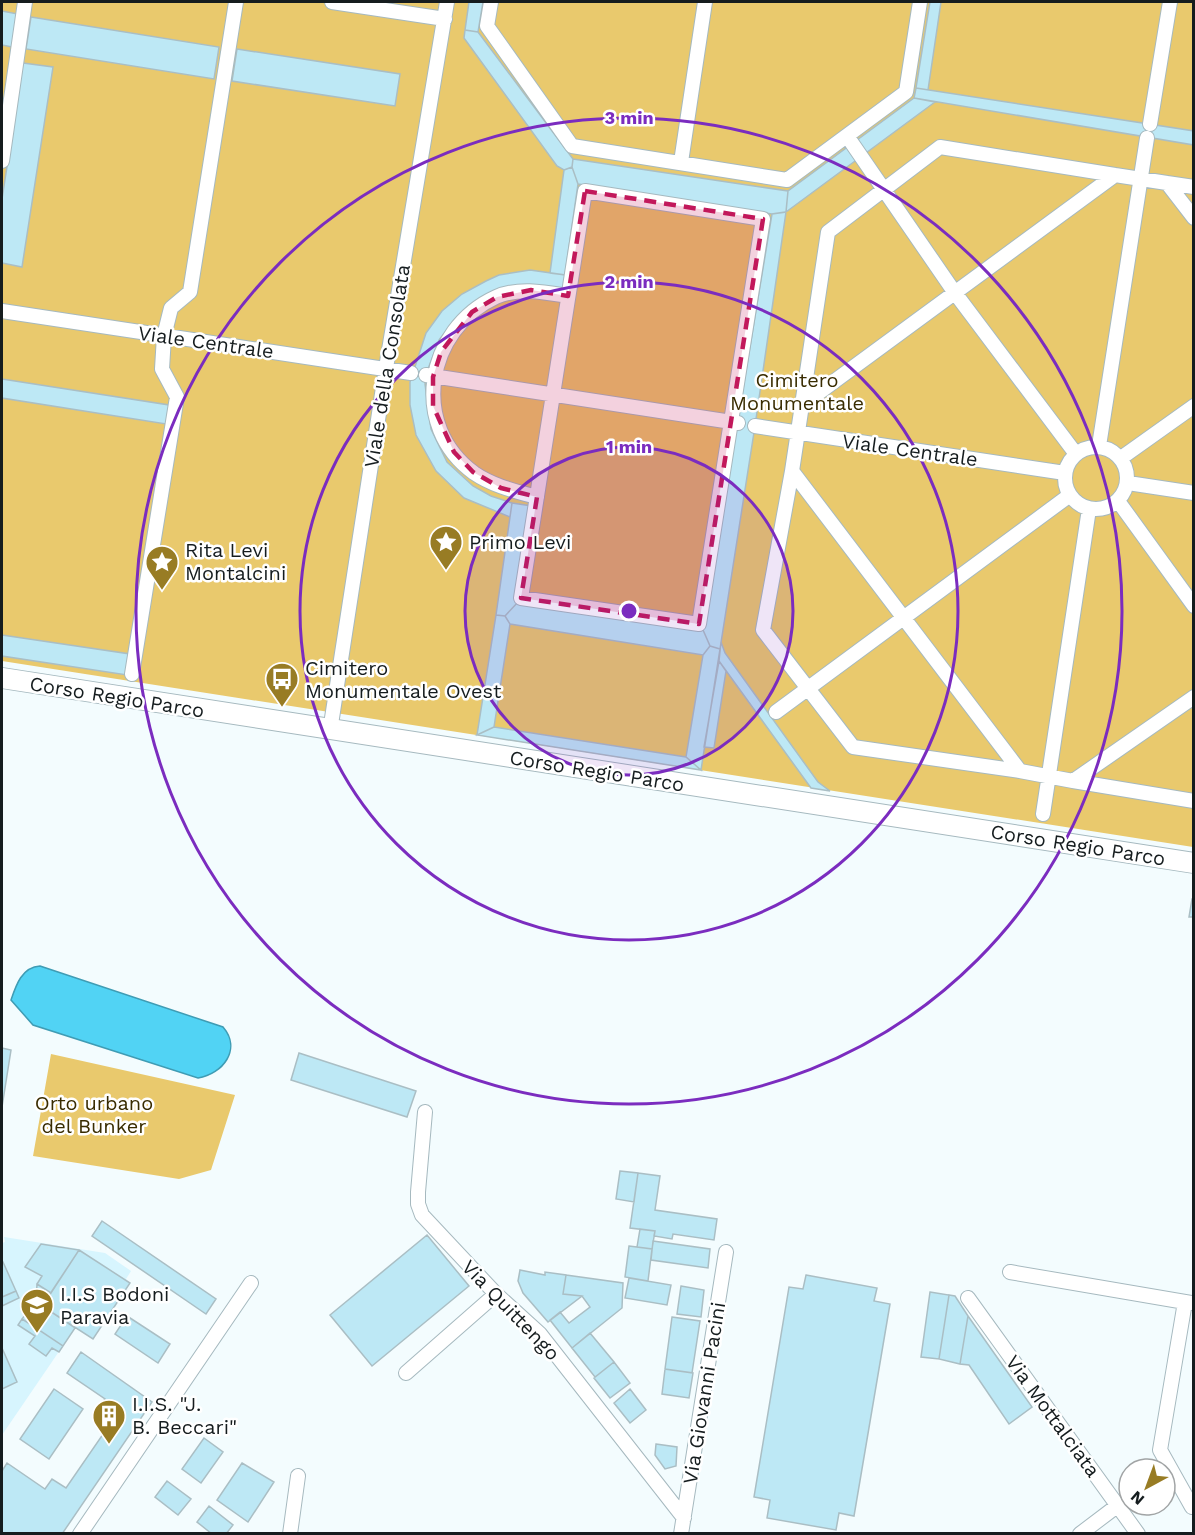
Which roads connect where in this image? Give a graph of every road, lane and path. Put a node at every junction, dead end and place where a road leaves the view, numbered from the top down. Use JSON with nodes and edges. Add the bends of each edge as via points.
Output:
{"nodes":[{"id":1,"x":25,"y":2,"type":"edge"},
{"id":2,"x":236,"y":2,"type":"edge"},
{"id":3,"x":332,"y":2,"type":"edge"},
{"id":4,"x":447,"y":2,"type":"edge"},
{"id":5,"x":491,"y":2,"type":"edge"},
{"id":6,"x":705,"y":2,"type":"edge"},
{"id":7,"x":920,"y":2,"type":"edge"},
{"id":8,"x":1170,"y":2,"type":"edge"},
{"id":9,"x":445,"y":19,"type":"junction"},
{"id":10,"x":847,"y":136,"type":"junction"},
{"id":11,"x":2,"y":161,"type":"edge"},
{"id":12,"x":681,"y":162,"type":"junction"},
{"id":13,"x":1115,"y":175,"type":"junction"},
{"id":14,"x":1141,"y":178,"type":"junction"},
{"id":15,"x":1167,"y":183,"type":"junction"},
{"id":16,"x":1194,"y":187,"type":"edge"},
{"id":17,"x":883,"y":192,"type":"junction"},
{"id":18,"x":1194,"y":218,"type":"edge"},
{"id":19,"x":955,"y":293,"type":"junction"},
{"id":20,"x":568,"y":296,"type":"junction"},
{"id":21,"x":2,"y":311,"type":"edge"},
{"id":22,"x":164,"y":336,"type":"junction"},
{"id":23,"x":386,"y":368,"type":"junction"},
{"id":24,"x":411,"y":373,"type":"dead end"},
{"id":25,"x":429,"y":376,"type":"junction"},
{"id":26,"x":551,"y":394,"type":"junction"},
{"id":27,"x":802,"y":405,"type":"junction"},
{"id":28,"x":1194,"y":406,"type":"edge"},
{"id":29,"x":734,"y":422,"type":"junction"},
{"id":30,"x":755,"y":426,"type":"dead end"},
{"id":31,"x":797,"y":434,"type":"junction"},
{"id":32,"x":1099,"y":447,"type":"junction"},
{"id":33,"x":1076,"y":454,"type":"junction"},
{"id":34,"x":1121,"y":459,"type":"junction"},
{"id":35,"x":792,"y":471,"type":"junction"},
{"id":36,"x":1065,"y":473,"type":"junction"},
{"id":37,"x":1128,"y":483,"type":"junction"},
{"id":38,"x":1194,"y":493,"type":"edge"},
{"id":39,"x":1070,"y":495,"type":"junction"},
{"id":40,"x":537,"y":497,"type":"junction"},
{"id":41,"x":1118,"y":501,"type":"junction"},
{"id":42,"x":1089,"y":509,"type":"junction"},
{"id":43,"x":1194,"y":606,"type":"edge"},
{"id":44,"x":905,"y":617,"type":"junction"},
{"id":45,"x":132,"y":674,"type":"dead end"},
{"id":46,"x":2,"y":678,"type":"edge"},
{"id":47,"x":808,"y":689,"type":"junction"},
{"id":48,"x":1194,"y":697,"type":"edge"},
{"id":49,"x":776,"y":712,"type":"dead end"},
{"id":50,"x":330,"y":731,"type":"junction"},
{"id":51,"x":1020,"y":771,"type":"junction"},
{"id":52,"x":1048,"y":776,"type":"junction"},
{"id":53,"x":1073,"y":781,"type":"junction"},
{"id":54,"x":1194,"y":801,"type":"edge"},
{"id":55,"x":1043,"y":814,"type":"dead end"},
{"id":56,"x":1194,"y":863,"type":"edge"},
{"id":57,"x":425,"y":1112,"type":"dead end"},
{"id":58,"x":726,"y":1252,"type":"dead end"},
{"id":59,"x":1010,"y":1272,"type":"dead end"},
{"id":60,"x":251,"y":1283,"type":"dead end"},
{"id":61,"x":496,"y":1294,"type":"junction"},
{"id":62,"x":968,"y":1298,"type":"dead end"},
{"id":63,"x":1189,"y":1303,"type":"edge"},
{"id":64,"x":406,"y":1373,"type":"dead end"},
{"id":65,"x":298,"y":1476,"type":"dead end"},
{"id":66,"x":1117,"y":1506,"type":"joint"},
{"id":67,"x":1192,"y":1507,"type":"dead end"},
{"id":68,"x":1126,"y":1517,"type":"edge"},
{"id":69,"x":684,"y":1518,"type":"junction"},
{"id":70,"x":80,"y":1533,"type":"edge"},
{"id":71,"x":290,"y":1533,"type":"edge"},
{"id":72,"x":681,"y":1533,"type":"edge"},
{"id":73,"x":1080,"y":1533,"type":"edge"},
{"id":74,"x":1138,"y":1533,"type":"edge"}],
"edges":[{"from":1,"to":11,"type":"street"},
{"from":2,"to":22,"type":"street","via":[[190,292],[171,308]]},
{"from":3,"to":9,"type":"street"},
{"from":4,"to":9,"type":"street","name":"Viale della Consolata"},
{"from":5,"to":12,"type":"street","via":[[487,26],[572,146]]},
{"from":6,"to":12,"type":"street"},
{"from":7,"to":10,"type":"street","via":[[906,92]]},
{"from":8,"to":14,"type":"street"},
{"from":9,"to":23,"type":"street","name":"Viale della Consolata"},
{"from":10,"to":12,"type":"street","via":[[787,180]]},
{"from":10,"to":17,"type":"street"},
{"from":13,"to":14,"type":"street"},
{"from":13,"to":17,"type":"street","via":[[940,147]]},
{"from":13,"to":19,"type":"street"},
{"from":14,"to":15,"type":"street"},
{"from":14,"to":32,"type":"street"},
{"from":15,"to":16,"type":"street"},
{"from":15,"to":18,"type":"street"},
{"from":17,"to":19,"type":"street"},
{"from":17,"to":27,"type":"street","via":[[828,232]]},
{"from":19,"to":27,"type":"street"},
{"from":19,"to":33,"type":"street"},
{"from":20,"to":25,"type":"street","via":[[531,290],[497,297],[472,312],[453,331]]},
{"from":20,"to":26,"type":"street"},
{"from":20,"to":29,"type":"street","via":[[585,191],[763,219]]},
{"from":21,"to":22,"type":"street","name":"Viale Centrale"},
{"from":22,"to":23,"type":"street","name":"Viale Centrale"},
{"from":22,"to":45,"type":"street","via":[[162,369],[177,397]]},
{"from":23,"to":24,"type":"street","name":"Viale Centrale"},
{"from":23,"to":50,"type":"street","name":"Viale della Consolata"},
{"from":25,"to":26,"type":"street"},
{"from":25,"to":40,"type":"street","via":[[433,406],[454,453],[473,472],[501,488]]},
{"from":26,"to":29,"type":"street"},
{"from":26,"to":40,"type":"street"},
{"from":27,"to":31,"type":"street"},
{"from":28,"to":34,"type":"street"},
{"from":29,"to":40,"type":"street","via":[[699,624],[521,598]]},
{"from":30,"to":31,"type":"street","name":"Viale Centrale"},
{"from":31,"to":35,"type":"street"},
{"from":31,"to":36,"type":"street","name":"Viale Centrale"},
{"from":32,"to":33,"type":"street"},
{"from":32,"to":34,"type":"street","via":[[1109,449]]},
{"from":33,"to":36,"type":"street"},
{"from":34,"to":37,"type":"street"},
{"from":35,"to":44,"type":"street"},
{"from":35,"to":47,"type":"street","via":[[763,630]]},
{"from":36,"to":39,"type":"street"},
{"from":37,"to":38,"type":"street"},
{"from":37,"to":41,"type":"street"},
{"from":39,"to":42,"type":"street"},
{"from":39,"to":44,"type":"street"},
{"from":41,"to":42,"type":"street"},
{"from":41,"to":43,"type":"street"},
{"from":42,"to":52,"type":"street"},
{"from":44,"to":47,"type":"street"},
{"from":44,"to":51,"type":"street"},
{"from":46,"to":50,"type":"street","name":"Corso Regio Parco"},
{"from":47,"to":49,"type":"street"},
{"from":47,"to":51,"type":"street","via":[[853,747]]},
{"from":48,"to":53,"type":"street"},
{"from":50,"to":56,"type":"street","name":"Corso Regio Parco"},
{"from":51,"to":52,"type":"street"},
{"from":52,"to":53,"type":"street"},
{"from":52,"to":55,"type":"street"},
{"from":53,"to":54,"type":"street"},
{"from":57,"to":61,"type":"street","name":"Via Quittengo","via":[[418,1191],[422,1215]]},
{"from":58,"to":69,"type":"street","name":"Via Giovanni Pacini"},
{"from":59,"to":63,"type":"street"},
{"from":60,"to":70,"type":"street"},
{"from":61,"to":64,"type":"street"},
{"from":61,"to":69,"type":"street","name":"Via Quittengo","via":[[540,1334]]},
{"from":62,"to":66,"type":"street","name":"Via Mottalciata"},
{"from":63,"to":67,"type":"street","via":[[1160,1450]]},
{"from":65,"to":71,"type":"street"},
{"from":66,"to":73,"type":"street"},
{"from":68,"to":74,"type":"street","name":"Via Mottalciata"},
{"from":69,"to":72,"type":"street","name":"Via Giovanni Pacini"}]}
